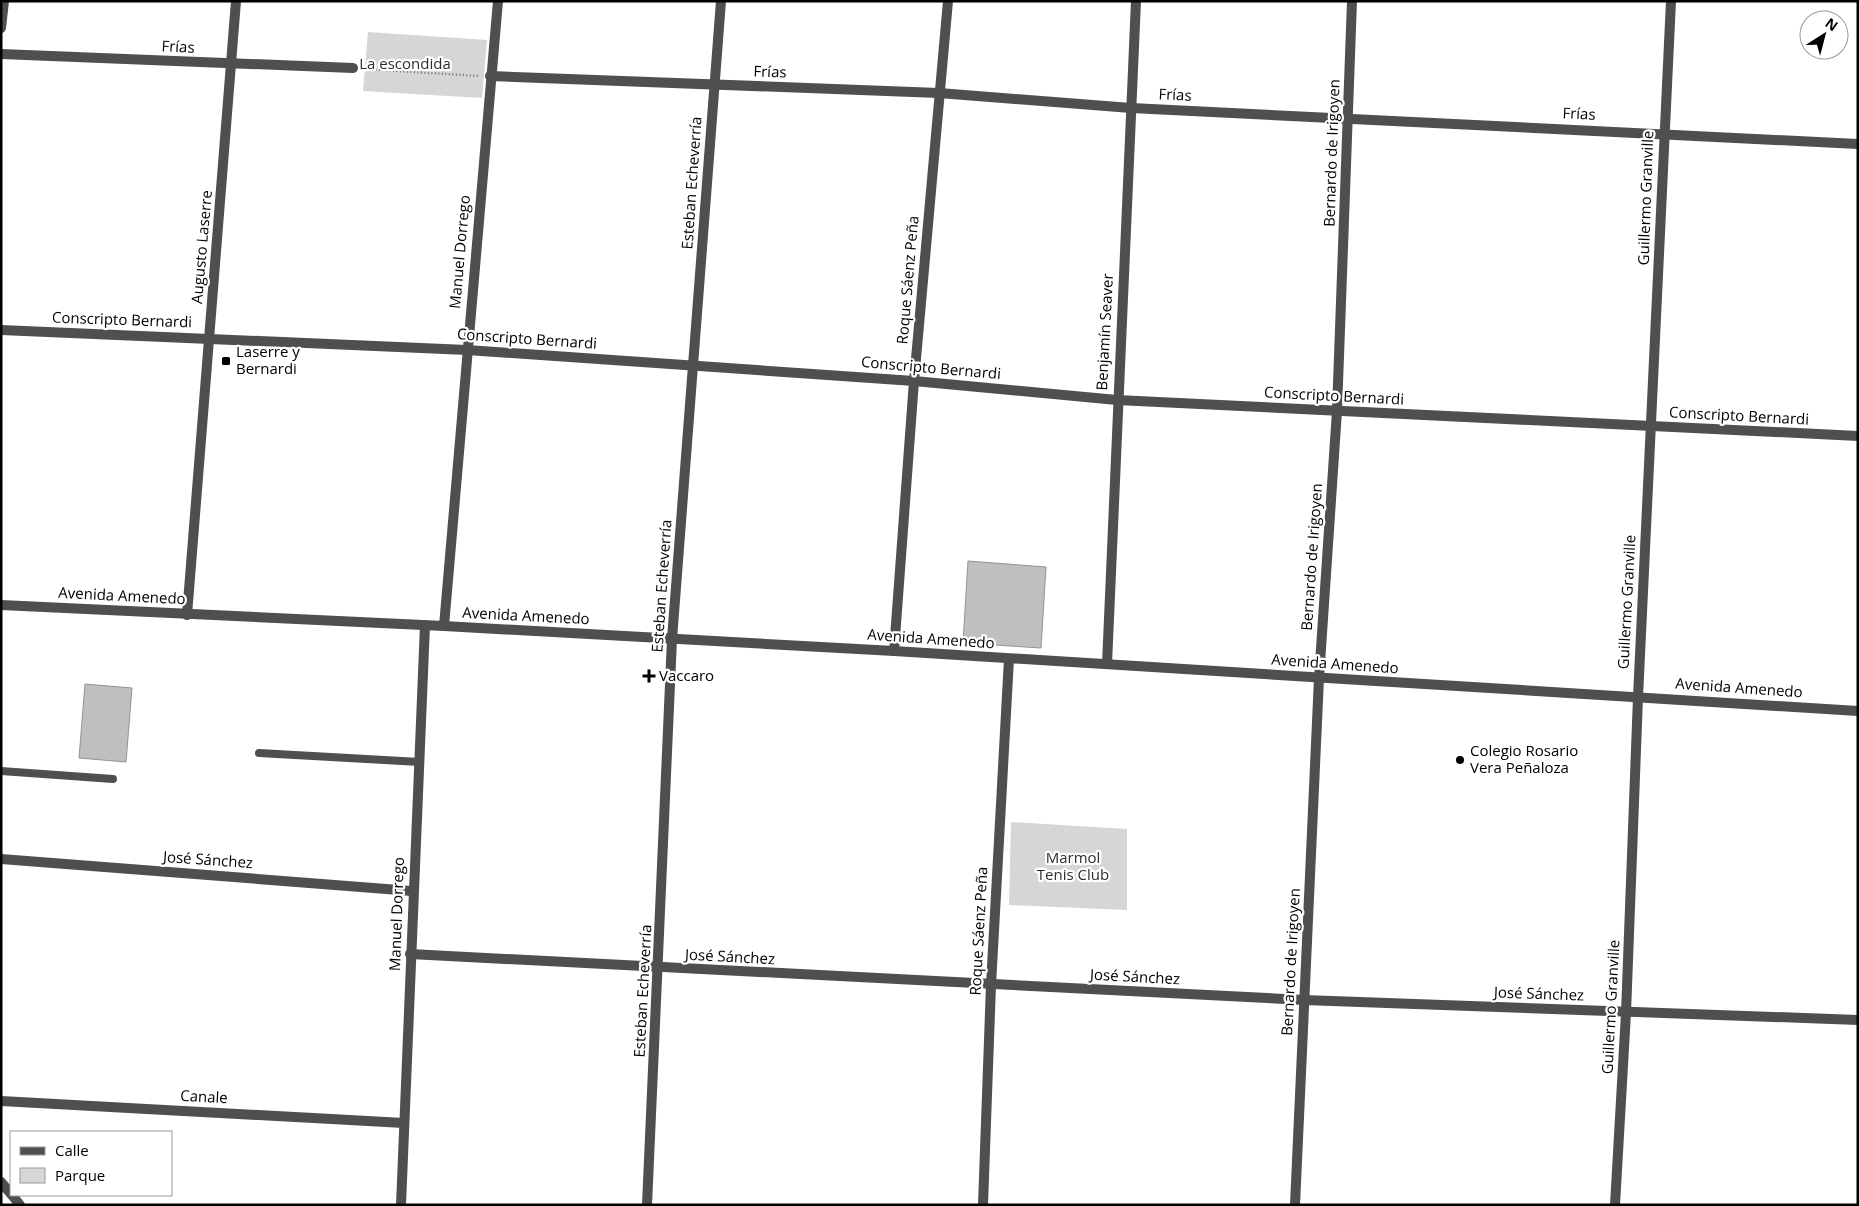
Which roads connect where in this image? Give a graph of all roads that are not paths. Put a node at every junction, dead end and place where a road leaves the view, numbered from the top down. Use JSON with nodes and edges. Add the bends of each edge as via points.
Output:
{"nodes":[{"id":1,"x":4,"y":1,"type":"edge"},
{"id":2,"x":236,"y":1,"type":"edge"},
{"id":3,"x":498,"y":1,"type":"edge"},
{"id":4,"x":721,"y":1,"type":"edge"},
{"id":5,"x":948,"y":1,"type":"edge"},
{"id":6,"x":1136,"y":1,"type":"edge"},
{"id":7,"x":1352,"y":1,"type":"edge"},
{"id":8,"x":1670,"y":1,"type":"edge"},
{"id":9,"x":1,"y":28,"type":"edge"},
{"id":10,"x":1,"y":54,"type":"edge"},
{"id":11,"x":232,"y":65,"type":"junction"},
{"id":12,"x":353,"y":68,"type":"road end"},
{"id":13,"x":490,"y":76,"type":"junction"},
{"id":14,"x":714,"y":85,"type":"junction"},
{"id":15,"x":939,"y":93,"type":"junction"},
{"id":16,"x":1131,"y":108,"type":"junction"},
{"id":17,"x":1348,"y":119,"type":"junction"},
{"id":18,"x":1664,"y":133,"type":"junction"},
{"id":19,"x":1858,"y":144,"type":"edge"},
{"id":20,"x":1,"y":330,"type":"edge"},
{"id":21,"x":210,"y":339,"type":"junction"},
{"id":22,"x":467,"y":350,"type":"junction"},
{"id":23,"x":694,"y":366,"type":"junction"},
{"id":24,"x":914,"y":381,"type":"junction"},
{"id":25,"x":1117,"y":400,"type":"junction"},
{"id":26,"x":1336,"y":411,"type":"junction"},
{"id":27,"x":1652,"y":426,"type":"junction"},
{"id":28,"x":1858,"y":436,"type":"edge"},
{"id":29,"x":1,"y":604,"type":"edge"},
{"id":30,"x":187,"y":615,"type":"junction"},
{"id":31,"x":425,"y":625,"type":"junction"},
{"id":32,"x":444,"y":626,"type":"junction"},
{"id":33,"x":672,"y":639,"type":"junction"},
{"id":34,"x":894,"y":651,"type":"junction"},
{"id":35,"x":1009,"y":659,"type":"junction"},
{"id":36,"x":1107,"y":664,"type":"junction"},
{"id":37,"x":1319,"y":678,"type":"junction"},
{"id":38,"x":1638,"y":697,"type":"junction"},
{"id":39,"x":1858,"y":711,"type":"edge"},
{"id":40,"x":259,"y":754,"type":"dead end"},
{"id":41,"x":420,"y":762,"type":"junction"},
{"id":42,"x":1,"y":771,"type":"edge"},
{"id":43,"x":113,"y":779,"type":"dead end"},
{"id":44,"x":1,"y":859,"type":"edge"},
{"id":45,"x":412,"y":890,"type":"junction"},
{"id":46,"x":410,"y":954,"type":"junction"},
{"id":47,"x":659,"y":969,"type":"junction"},
{"id":48,"x":991,"y":985,"type":"junction"},
{"id":49,"x":1304,"y":1000,"type":"junction"},
{"id":50,"x":1626,"y":1013,"type":"junction"},
{"id":51,"x":1858,"y":1020,"type":"edge"},
{"id":52,"x":1,"y":1101,"type":"edge"},
{"id":53,"x":404,"y":1123,"type":"junction"},
{"id":54,"x":1,"y":1182,"type":"edge"},
{"id":55,"x":10,"y":1193,"type":"edge"},
{"id":56,"x":401,"y":1205,"type":"edge"},
{"id":57,"x":647,"y":1205,"type":"edge"},
{"id":58,"x":983,"y":1205,"type":"edge"},
{"id":59,"x":1295,"y":1205,"type":"edge"},
{"id":60,"x":1615,"y":1205,"type":"edge"}],
"edges":[{"from":1,"to":9,"type":"street"},
{"from":2,"to":11,"type":"street","name":"Augusto Laserre"},
{"from":3,"to":13,"type":"street","name":"Manuel Dorrego"},
{"from":4,"to":14,"type":"street","name":"Esteban Echeverría"},
{"from":5,"to":15,"type":"street","name":"Roque Sáenz Peña"},
{"from":6,"to":16,"type":"street","name":"Benjamín Seaver"},
{"from":7,"to":17,"type":"street","name":"Bernardo de Irigoyen"},
{"from":8,"to":18,"type":"street","name":"Guillermo Granville"},
{"from":10,"to":11,"type":"street","name":"Frías"},
{"from":11,"to":12,"type":"street","name":"Frías"},
{"from":11,"to":21,"type":"street","name":"Augusto Laserre"},
{"from":13,"to":14,"type":"street","name":"Frías"},
{"from":13,"to":22,"type":"street","name":"Manuel Dorrego"},
{"from":14,"to":15,"type":"street","name":"Frías"},
{"from":14,"to":23,"type":"street","name":"Esteban Echeverría"},
{"from":15,"to":16,"type":"street","name":"Frías"},
{"from":15,"to":24,"type":"street","name":"Roque Sáenz Peña"},
{"from":16,"to":17,"type":"street","name":"Frías"},
{"from":16,"to":25,"type":"street","name":"Benjamín Seaver"},
{"from":17,"to":18,"type":"street","name":"Frías"},
{"from":17,"to":26,"type":"street","name":"Bernardo de Irigoyen"},
{"from":18,"to":19,"type":"street","name":"Frías"},
{"from":18,"to":27,"type":"street","name":"Guillermo Granville"},
{"from":20,"to":21,"type":"street","name":"Conscripto Bernardi"},
{"from":21,"to":22,"type":"street","name":"Conscripto Bernardi"},
{"from":21,"to":30,"type":"street","name":"Augusto Laserre"},
{"from":22,"to":23,"type":"street","name":"Conscripto Bernardi"},
{"from":22,"to":32,"type":"street","name":"Manuel Dorrego"},
{"from":23,"to":24,"type":"street","name":"Conscripto Bernardi"},
{"from":23,"to":33,"type":"street","name":"Esteban Echeverría"},
{"from":24,"to":25,"type":"street","name":"Conscripto Bernardi"},
{"from":24,"to":34,"type":"street","name":"Roque Sáenz Peña"},
{"from":25,"to":26,"type":"street","name":"Conscripto Bernardi"},
{"from":25,"to":36,"type":"street","name":"Benjamín Seaver"},
{"from":26,"to":27,"type":"street","name":"Conscripto Bernardi"},
{"from":26,"to":37,"type":"street","name":"Bernardo de Irigoyen"},
{"from":27,"to":28,"type":"street","name":"Conscripto Bernardi"},
{"from":27,"to":38,"type":"street","name":"Guillermo Granville"},
{"from":29,"to":30,"type":"street","name":"Avenida Amenedo"},
{"from":30,"to":31,"type":"street","name":"Avenida Amenedo"},
{"from":31,"to":32,"type":"street","name":"Avenida Amenedo"},
{"from":31,"to":41,"type":"street","name":"Manuel Dorrego"},
{"from":32,"to":33,"type":"street","name":"Avenida Amenedo"},
{"from":33,"to":34,"type":"street","name":"Avenida Amenedo"},
{"from":33,"to":47,"type":"street","name":"Esteban Echeverría"},
{"from":34,"to":35,"type":"street","name":"Avenida Amenedo"},
{"from":35,"to":36,"type":"street","name":"Avenida Amenedo"},
{"from":35,"to":48,"type":"street","name":"Roque Sáenz Peña"},
{"from":36,"to":37,"type":"street","name":"Avenida Amenedo"},
{"from":37,"to":38,"type":"street","name":"Avenida Amenedo"},
{"from":37,"to":49,"type":"street","name":"Bernardo de Irigoyen"},
{"from":38,"to":39,"type":"street","name":"Avenida Amenedo"},
{"from":38,"to":50,"type":"street","name":"Guillermo Granville"},
{"from":40,"to":41,"type":"lane"},
{"from":41,"to":45,"type":"street","name":"Manuel Dorrego"},
{"from":42,"to":43,"type":"lane"},
{"from":44,"to":45,"type":"street","name":"José Sánchez"},
{"from":45,"to":46,"type":"street","name":"Manuel Dorrego"},
{"from":46,"to":47,"type":"street","name":"José Sánchez"},
{"from":46,"to":53,"type":"street","name":"Manuel Dorrego"},
{"from":47,"to":48,"type":"street","name":"José Sánchez"},
{"from":47,"to":57,"type":"street","name":"Esteban Echeverría"},
{"from":48,"to":49,"type":"street","name":"José Sánchez"},
{"from":48,"to":58,"type":"street","name":"Roque Sáenz Peña"},
{"from":49,"to":50,"type":"street","name":"José Sánchez"},
{"from":49,"to":59,"type":"street","name":"Bernardo de Irigoyen"},
{"from":50,"to":51,"type":"street","name":"José Sánchez"},
{"from":50,"to":60,"type":"street","name":"Guillermo Granville"},
{"from":52,"to":53,"type":"street","name":"Canale"},
{"from":53,"to":56,"type":"street","name":"Manuel Dorrego"},
{"from":54,"to":55,"type":"street"}]}
